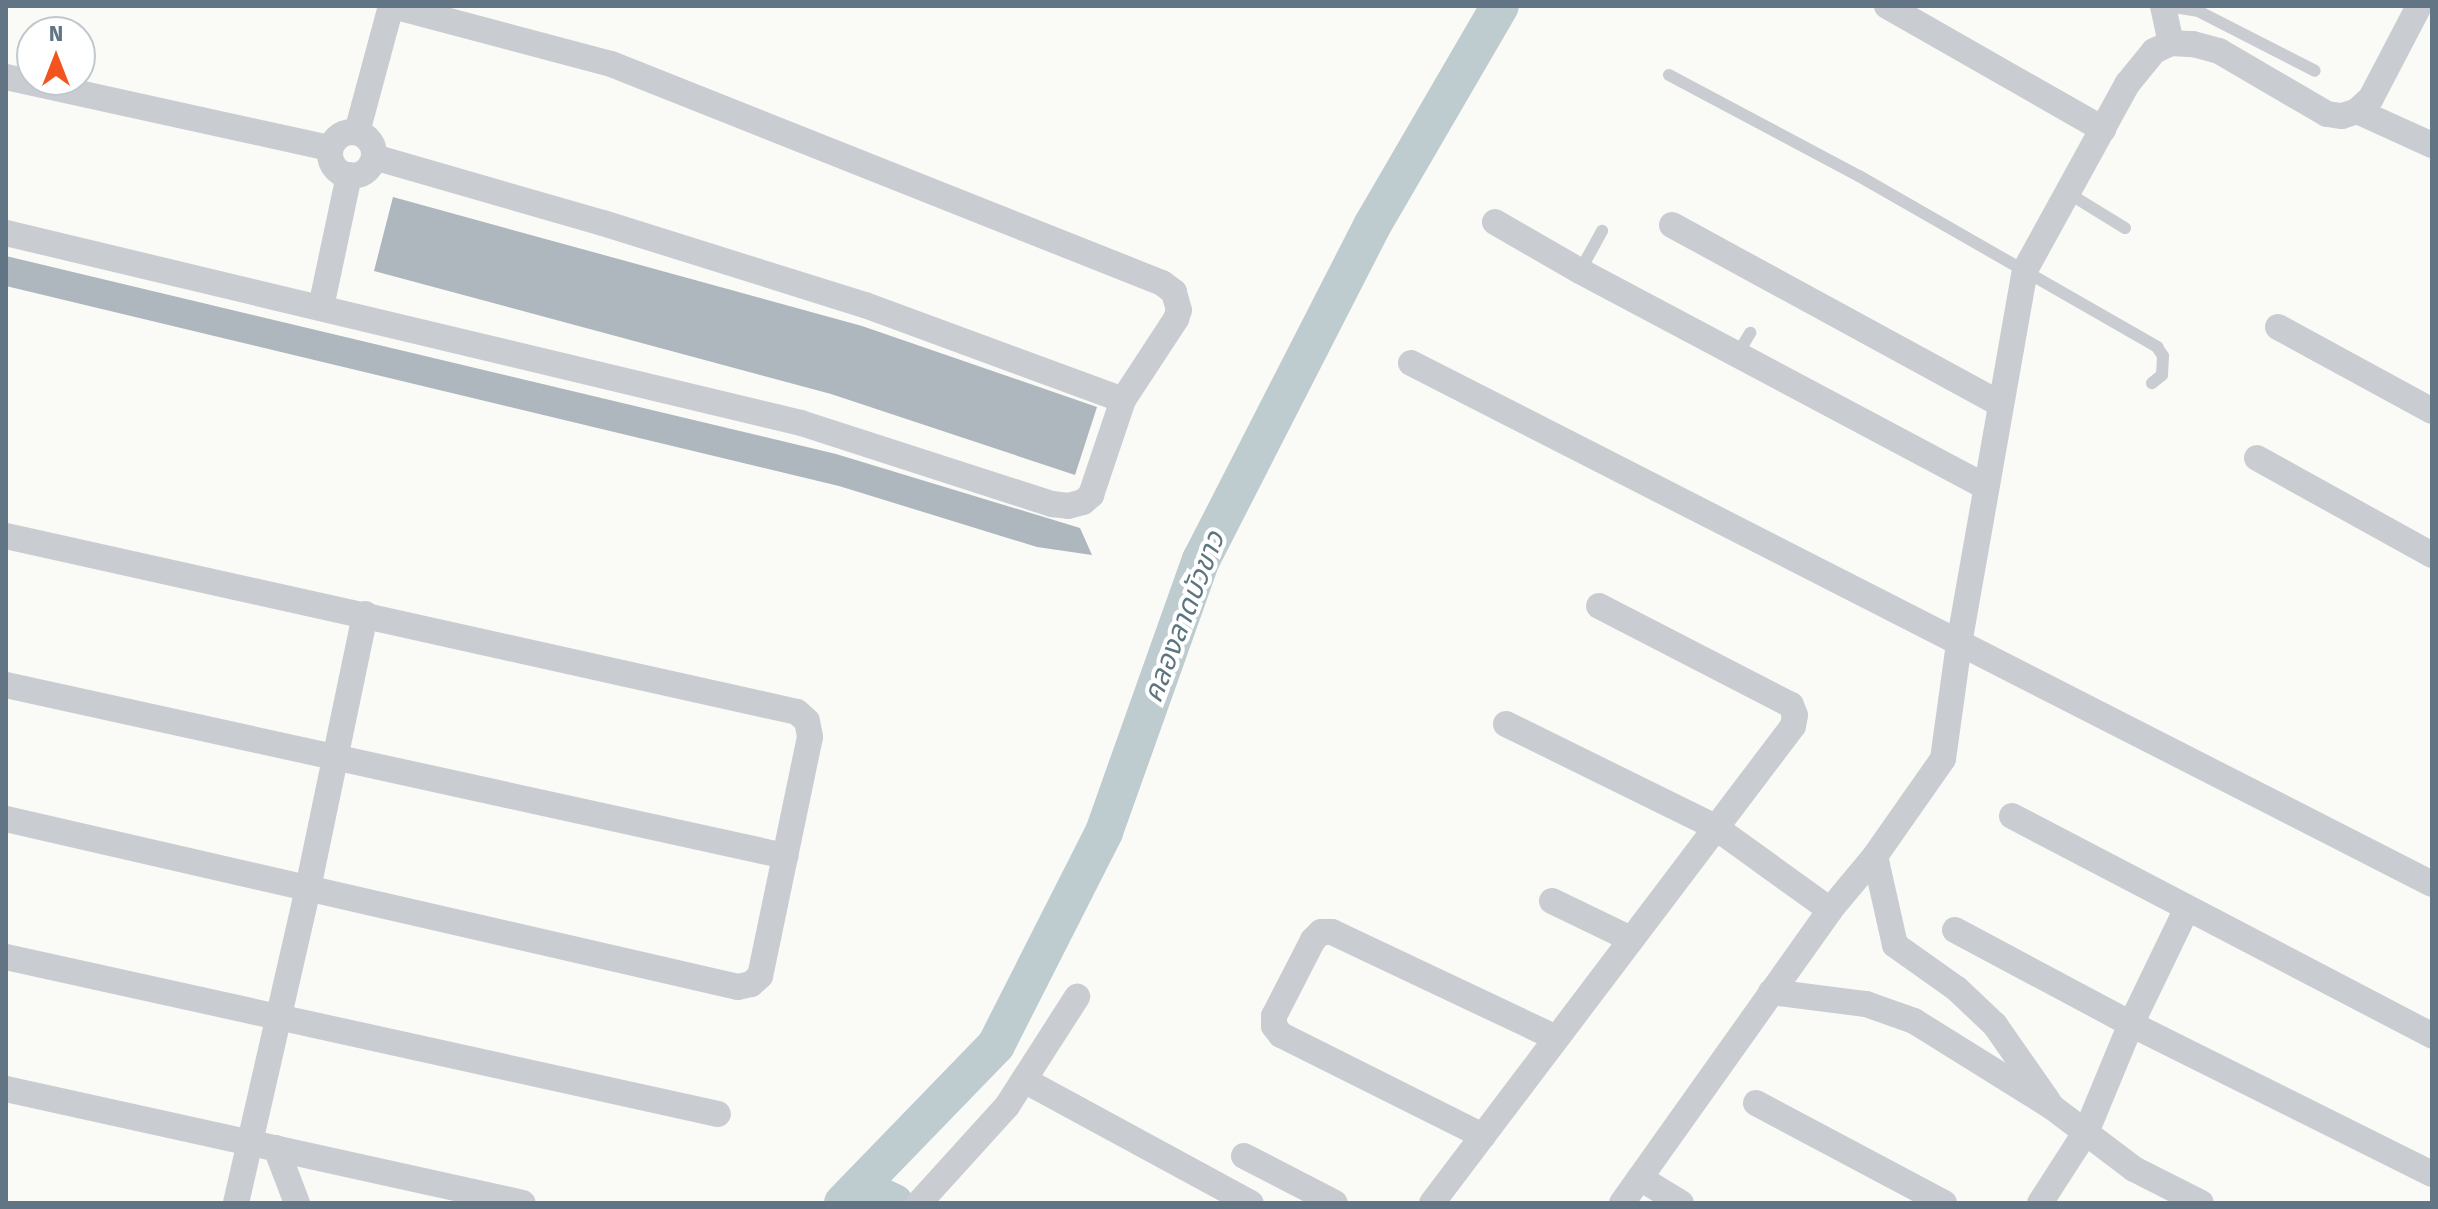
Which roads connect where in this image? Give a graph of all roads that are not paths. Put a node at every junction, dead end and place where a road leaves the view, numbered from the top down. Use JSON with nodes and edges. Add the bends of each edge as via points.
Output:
{"nodes":[{"id":1,"x":392,"y":6,"type":"edge"},
{"id":2,"x":1887,"y":6,"type":"edge"},
{"id":3,"x":2165,"y":6,"type":"edge"},
{"id":4,"x":2419,"y":6,"type":"edge"},
{"id":5,"x":2171,"y":43,"type":"junction"},
{"id":6,"x":2315,"y":71,"type":"dead end"},
{"id":7,"x":1669,"y":75,"type":"dead end"},
{"id":8,"x":6,"y":77,"type":"edge"},
{"id":9,"x":2357,"y":111,"type":"junction"},
{"id":10,"x":2103,"y":129,"type":"junction"},
{"id":11,"x":357,"y":132,"type":"junction"},
{"id":12,"x":2432,"y":145,"type":"edge"},
{"id":13,"x":330,"y":148,"type":"junction"},
{"id":14,"x":374,"y":157,"type":"junction"},
{"id":15,"x":349,"y":175,"type":"junction"},
{"id":16,"x":2068,"y":193,"type":"junction"},
{"id":17,"x":1495,"y":222,"type":"dead end"},
{"id":18,"x":1672,"y":225,"type":"dead end"},
{"id":19,"x":2125,"y":228,"type":"dead end"},
{"id":20,"x":1602,"y":231,"type":"dead end"},
{"id":21,"x":6,"y":233,"type":"edge"},
{"id":22,"x":2025,"y":270,"type":"junction"},
{"id":23,"x":1580,"y":271,"type":"junction"},
{"id":24,"x":321,"y":307,"type":"junction"},
{"id":25,"x":2278,"y":327,"type":"dead end"},
{"id":26,"x":1411,"y":363,"type":"dead end"},
{"id":27,"x":2152,"y":383,"type":"dead end"},
{"id":28,"x":1123,"y":400,"type":"junction"},
{"id":29,"x":2000,"y":404,"type":"junction"},
{"id":30,"x":2432,"y":411,"type":"edge"},
{"id":31,"x":2257,"y":458,"type":"dead end"},
{"id":32,"x":1986,"y":487,"type":"junction"},
{"id":33,"x":6,"y":536,"type":"edge"},
{"id":34,"x":2432,"y":555,"type":"edge"},
{"id":35,"x":1599,"y":606,"type":"dead end"},
{"id":36,"x":365,"y":614,"type":"junction"},
{"id":37,"x":1959,"y":644,"type":"junction"},
{"id":38,"x":6,"y":685,"type":"edge"},
{"id":39,"x":1506,"y":724,"type":"dead end"},
{"id":40,"x":336,"y":756,"type":"junction"},
{"id":41,"x":2012,"y":816,"type":"dead end"},
{"id":42,"x":6,"y":819,"type":"edge"},
{"id":43,"x":1715,"y":827,"type":"junction"},
{"id":44,"x":785,"y":856,"type":"junction"},
{"id":45,"x":1875,"y":856,"type":"junction"},
{"id":46,"x":2432,"y":884,"type":"edge"},
{"id":47,"x":308,"y":888,"type":"junction"},
{"id":48,"x":1552,"y":901,"type":"dead end"},
{"id":49,"x":1830,"y":910,"type":"junction"},
{"id":50,"x":2186,"y":910,"type":"junction"},
{"id":51,"x":1955,"y":930,"type":"dead end"},
{"id":52,"x":1631,"y":939,"type":"junction"},
{"id":53,"x":6,"y":957,"type":"edge"},
{"id":54,"x":1771,"y":992,"type":"junction"},
{"id":55,"x":1077,"y":997,"type":"dead end"},
{"id":56,"x":279,"y":1017,"type":"junction"},
{"id":57,"x":2131,"y":1024,"type":"junction"},
{"id":58,"x":2432,"y":1036,"type":"edge"},
{"id":59,"x":1556,"y":1038,"type":"junction"},
{"id":60,"x":1024,"y":1080,"type":"junction"},
{"id":61,"x":6,"y":1089,"type":"edge"},
{"id":62,"x":1756,"y":1103,"type":"dead end"},
{"id":63,"x":2052,"y":1107,"type":"junction"},
{"id":64,"x":718,"y":1114,"type":"dead end"},
{"id":65,"x":2087,"y":1130,"type":"junction"},
{"id":66,"x":1483,"y":1136,"type":"junction"},
{"id":67,"x":263,"y":1145,"type":"junction"},
{"id":68,"x":1244,"y":1156,"type":"dead end"},
{"id":69,"x":2432,"y":1174,"type":"edge"},
{"id":70,"x":1640,"y":1178,"type":"junction"},
{"id":71,"x":927,"y":1195,"type":"edge"},
{"id":72,"x":236,"y":1203,"type":"edge"},
{"id":73,"x":297,"y":1203,"type":"edge"},
{"id":74,"x":523,"y":1203,"type":"edge"},
{"id":75,"x":1251,"y":1203,"type":"edge"},
{"id":76,"x":1335,"y":1203,"type":"edge"},
{"id":77,"x":1432,"y":1203,"type":"edge"},
{"id":78,"x":1622,"y":1203,"type":"edge"},
{"id":79,"x":1681,"y":1203,"type":"edge"},
{"id":80,"x":1944,"y":1203,"type":"edge"},
{"id":81,"x":2040,"y":1203,"type":"edge"},
{"id":82,"x":2201,"y":1203,"type":"edge"}],
"edges":[{"from":1,"to":11,"type":"street"},
{"from":1,"to":28,"type":"street","via":[[611,64],[1162,283],[1174,292],[1176,319]]},
{"from":2,"to":10,"type":"street"},
{"from":3,"to":5,"type":"street"},
{"from":3,"to":6,"type":"lane","via":[[2198,11]]},
{"from":4,"to":9,"type":"street","via":[[2371,98]]},
{"from":5,"to":9,"type":"street","via":[[2219,51],[2327,114]]},
{"from":5,"to":10,"type":"street","via":[[2154,51],[2128,83]]},
{"from":7,"to":22,"type":"lane"},
{"from":8,"to":13,"type":"street"},
{"from":9,"to":12,"type":"street"},
{"from":10,"to":16,"type":"street"},
{"from":11,"to":13,"type":"street","via":[[340,135]]},
{"from":11,"to":14,"type":"street","via":[[370,141]]},
{"from":13,"to":15,"type":"street","via":[[335,169]]},
{"from":14,"to":15,"type":"street","via":[[362,173]]},
{"from":14,"to":28,"type":"street","via":[[851,301]]},
{"from":15,"to":24,"type":"street"},
{"from":16,"to":19,"type":"lane"},
{"from":16,"to":22,"type":"street"},
{"from":17,"to":23,"type":"street"},
{"from":18,"to":29,"type":"street"},
{"from":20,"to":23,"type":"lane"},
{"from":21,"to":24,"type":"street"},
{"from":22,"to":27,"type":"lane","via":[[2157,347],[2163,356],[2162,375]]},
{"from":22,"to":29,"type":"street"},
{"from":23,"to":32,"type":"street","via":[[1744,344]]},
{"from":24,"to":28,"type":"street","via":[[801,423],[1068,506],[1091,495]]},
{"from":25,"to":30,"type":"street"},
{"from":26,"to":37,"type":"street"},
{"from":29,"to":32,"type":"street"},
{"from":31,"to":34,"type":"street"},
{"from":32,"to":37,"type":"street"},
{"from":33,"to":36,"type":"street"},
{"from":35,"to":43,"type":"street","via":[[1791,705],[1793,726]]},
{"from":36,"to":40,"type":"street"},
{"from":36,"to":44,"type":"street","via":[[797,712],[807,721],[810,737]]},
{"from":37,"to":45,"type":"street","via":[[1943,759]]},
{"from":37,"to":46,"type":"street"},
{"from":38,"to":40,"type":"street"},
{"from":39,"to":43,"type":"street"},
{"from":40,"to":44,"type":"street"},
{"from":40,"to":47,"type":"street"},
{"from":41,"to":50,"type":"street"},
{"from":42,"to":47,"type":"street"},
{"from":43,"to":49,"type":"street"},
{"from":43,"to":52,"type":"street"},
{"from":44,"to":47,"type":"street","via":[[760,976],[738,987]]},
{"from":45,"to":49,"type":"street"},
{"from":45,"to":63,"type":"street","via":[[1895,945],[1957,989],[1995,1025]]},
{"from":47,"to":56,"type":"street"},
{"from":48,"to":52,"type":"street"},
{"from":49,"to":54,"type":"street"},
{"from":50,"to":57,"type":"street"},
{"from":50,"to":58,"type":"street"},
{"from":51,"to":57,"type":"street"},
{"from":52,"to":59,"type":"street"},
{"from":53,"to":56,"type":"street"},
{"from":54,"to":63,"type":"street","via":[[1866,1004],[1914,1021]]},
{"from":54,"to":70,"type":"street"},
{"from":55,"to":60,"type":"street"},
{"from":56,"to":64,"type":"street"},
{"from":56,"to":67,"type":"street"},
{"from":57,"to":65,"type":"street"},
{"from":57,"to":69,"type":"street"},
{"from":59,"to":66,"type":"street"},
{"from":59,"to":66,"type":"street","via":[[1332,932],[1321,932],[1313,940],[1274,1016],[1281,1035]]},
{"from":60,"to":71,"type":"street"},
{"from":60,"to":75,"type":"street"},
{"from":61,"to":67,"type":"street"},
{"from":62,"to":80,"type":"street"},
{"from":63,"to":65,"type":"street"},
{"from":65,"to":81,"type":"street"},
{"from":65,"to":82,"type":"street","via":[[2134,1169]]},
{"from":66,"to":77,"type":"street"},
{"from":67,"to":72,"type":"street"},
{"from":67,"to":73,"type":"street"},
{"from":67,"to":74,"type":"street"},
{"from":68,"to":76,"type":"street"},
{"from":70,"to":78,"type":"street"},
{"from":70,"to":79,"type":"street"}]}
